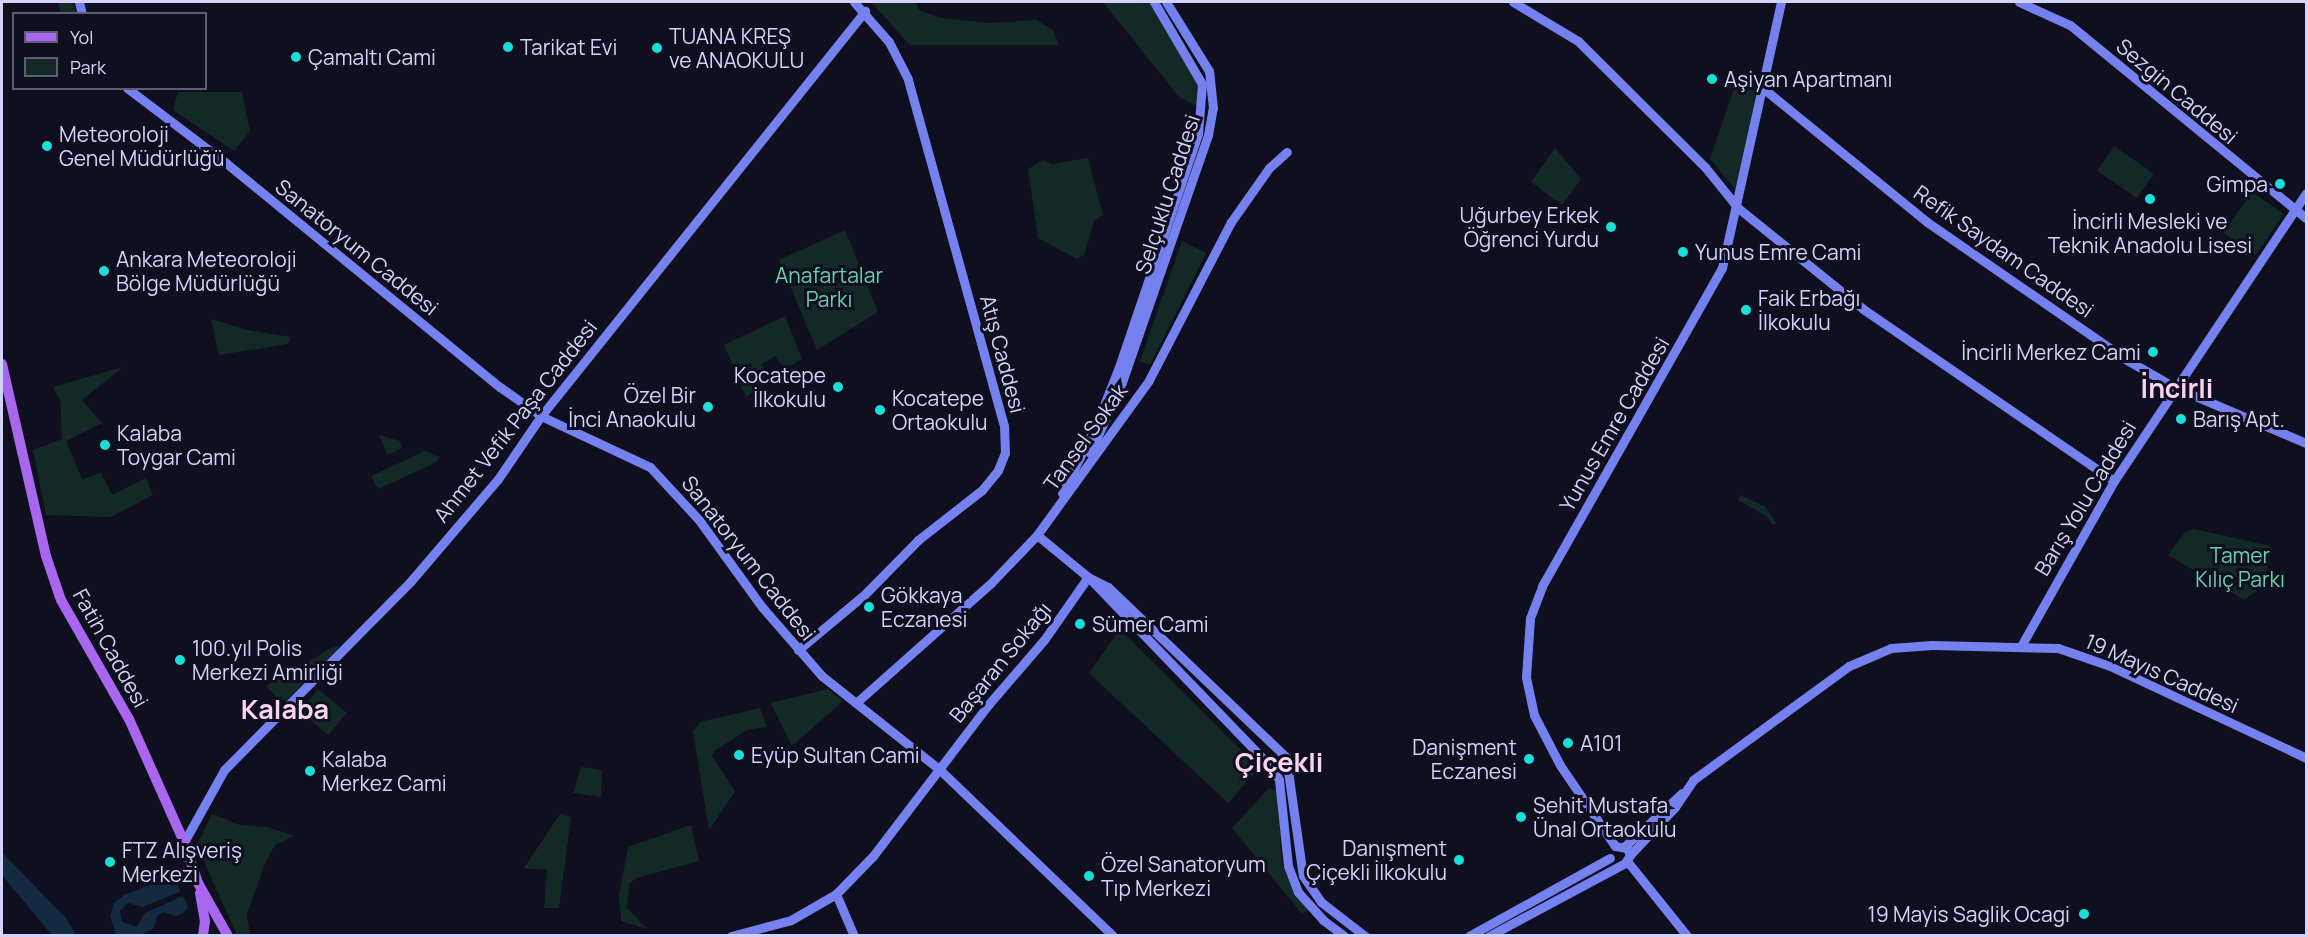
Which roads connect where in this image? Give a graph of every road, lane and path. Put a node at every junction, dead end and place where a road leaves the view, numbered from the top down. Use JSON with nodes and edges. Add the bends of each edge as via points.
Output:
{"nodes":[{"id":1,"x":854,"y":2,"type":"edge"},
{"id":2,"x":1154,"y":2,"type":"edge"},
{"id":3,"x":1166,"y":2,"type":"edge"},
{"id":4,"x":1513,"y":2,"type":"edge"},
{"id":5,"x":1781,"y":2,"type":"edge"},
{"id":6,"x":2019,"y":2,"type":"edge"},
{"id":7,"x":865,"y":11,"type":"junction"},
{"id":8,"x":1764,"y":89,"type":"junction"},
{"id":9,"x":129,"y":90,"type":"edge"},
{"id":10,"x":1287,"y":152,"type":"dead end"},
{"id":11,"x":2307,"y":193,"type":"edge"},
{"id":12,"x":1738,"y":208,"type":"junction"},
{"id":13,"x":2294,"y":210,"type":"junction"},
{"id":14,"x":2307,"y":218,"type":"edge"},
{"id":15,"x":2,"y":364,"type":"edge"},
{"id":16,"x":1123,"y":368,"type":"junction"},
{"id":17,"x":4,"y":377,"type":"edge"},
{"id":18,"x":2174,"y":387,"type":"junction"},
{"id":19,"x":541,"y":416,"type":"junction"},
{"id":20,"x":2307,"y":443,"type":"edge"},
{"id":21,"x":2114,"y":481,"type":"junction"},
{"id":22,"x":1053,"y":511,"type":"junction"},
{"id":23,"x":1037,"y":534,"type":"junction"},
{"id":24,"x":1088,"y":577,"type":"junction"},
{"id":25,"x":2021,"y":646,"type":"junction"},
{"id":26,"x":798,"y":650,"type":"junction"},
{"id":27,"x":857,"y":702,"type":"junction"},
{"id":28,"x":2307,"y":758,"type":"edge"},
{"id":29,"x":939,"y":769,"type":"junction"},
{"id":30,"x":184,"y":842,"type":"junction"},
{"id":31,"x":1615,"y":846,"type":"junction"},
{"id":32,"x":1625,"y":856,"type":"junction"},
{"id":33,"x":1610,"y":858,"type":"junction"},
{"id":34,"x":198,"y":884,"type":"junction"},
{"id":35,"x":836,"y":894,"type":"junction"},
{"id":36,"x":203,"y":936,"type":"edge"},
{"id":37,"x":228,"y":936,"type":"edge"},
{"id":38,"x":731,"y":936,"type":"edge"},
{"id":39,"x":855,"y":936,"type":"edge"},
{"id":40,"x":1113,"y":936,"type":"edge"},
{"id":41,"x":1344,"y":936,"type":"edge"},
{"id":42,"x":1365,"y":936,"type":"edge"},
{"id":43,"x":1469,"y":936,"type":"edge"},
{"id":44,"x":1489,"y":936,"type":"edge"},
{"id":45,"x":1687,"y":936,"type":"edge"}],
"edges":[{"from":1,"to":7,"type":"street","name":"Atış Caddesi"},
{"from":2,"to":16,"type":"street","name":"Selçuklu Caddesi","via":[[1202,84],[1202,109],[1189,163]]},
{"from":3,"to":16,"type":"street","name":"Selçuklu Caddesi","via":[[1209,71],[1213,108],[1208,135]]},
{"from":4,"to":12,"type":"street","via":[[1578,41],[1705,167]]},
{"from":5,"to":8,"type":"street","name":"Yunus Emre Caddesi"},
{"from":6,"to":13,"type":"street","name":"Sezgin Caddesi","via":[[2070,26]]},
{"from":7,"to":19,"type":"street","name":"Ahmet Vefik Paşa Caddesi"},
{"from":7,"to":26,"type":"street","name":"Atış Caddesi","via":[[889,42],[908,79],[1004,426],[1005,453],[1003,463],[982,490],[918,540],[865,594]]},
{"from":8,"to":12,"type":"street","name":"Yunus Emre Caddesi"},
{"from":8,"to":18,"type":"street","name":"Refik Saydam Caddesi","via":[[1927,222],[2127,360]]},
{"from":9,"to":19,"type":"street","name":"Sanatoryum Caddesi","via":[[226,163],[387,298]]},
{"from":10,"to":22,"type":"street","name":"Tansel Sokak","via":[[1269,168],[1231,222],[1149,380]]},
{"from":11,"to":13,"type":"street","name":"Barış Yolu Caddesi"},
{"from":12,"to":21,"type":"street","via":[[1871,315]]},
{"from":12,"to":31,"type":"street","name":"Yunus Emre Caddesi","via":[[1714,285],[1542,586],[1530,618],[1526,677],[1534,715],[1560,765]]},
{"from":13,"to":14,"type":"street","name":"Sezgin Caddesi"},
{"from":13,"to":18,"type":"street","name":"Barış Yolu Caddesi"},
{"from":15,"to":17,"type":"main road","name":"Fatih Caddesi"},
{"from":16,"to":22,"type":"street","name":"Selçuklu Caddesi","via":[[1100,438]]},
{"from":17,"to":30,"type":"main road","name":"Fatih Caddesi","via":[[61,600],[129,719]]},
{"from":18,"to":20,"type":"street","name":"Refik Saydam Caddesi"},
{"from":18,"to":21,"type":"street","name":"Barış Yolu Caddesi"},
{"from":19,"to":26,"type":"street","name":"Sanatoryum Caddesi","via":[[650,467]]},
{"from":19,"to":30,"type":"street","name":"Ahmet Vefik Paşa Caddesi","via":[[498,479],[410,582],[224,770]]},
{"from":21,"to":25,"type":"street","name":"Barış Yolu Caddesi"},
{"from":22,"to":23,"type":"street","name":"Tansel Sokak"},
{"from":23,"to":24,"type":"street"},
{"from":23,"to":27,"type":"street","name":"Tansel Sokak","via":[[991,583]]},
{"from":24,"to":29,"type":"street","name":"Başaran Sokağı","via":[[1044,640]]},
{"from":24,"to":41,"type":"street","via":[[1102,596],[1274,770],[1279,780],[1288,866],[1298,892]]},
{"from":24,"to":42,"type":"street","via":[[1108,587],[1286,758],[1303,876],[1321,902]]},
{"from":25,"to":28,"type":"street","name":"19 Mayıs Caddesi","via":[[2058,648],[2091,658]]},
{"from":25,"to":32,"type":"street","name":"19 Mayıs Caddesi","via":[[1891,648],[1849,666],[1693,780],[1642,845]]},
{"from":26,"to":27,"type":"street","name":"Sanatoryum Caddesi","via":[[822,676]]},
{"from":27,"to":29,"type":"street","name":"Sanatoryum Caddesi"},
{"from":29,"to":35,"type":"street","name":"Başaran Sokağı","via":[[873,856]]},
{"from":29,"to":40,"type":"street","name":"Sanatoryum Caddesi"},
{"from":30,"to":34,"type":"main road","name":"Fatih Caddesi"},
{"from":31,"to":32,"type":"street"},
{"from":31,"to":33,"type":"street"},
{"from":32,"to":33,"type":"street"},
{"from":32,"to":44,"type":"street","name":"19 Mayıs Caddesi"},
{"from":32,"to":45,"type":"street"},
{"from":33,"to":43,"type":"street"},
{"from":34,"to":36,"type":"main road","via":[[205,921]]},
{"from":34,"to":37,"type":"main road","name":"Fatih Caddesi"},
{"from":35,"to":38,"type":"street","name":"Başaran Sokağı","via":[[790,920]]},
{"from":35,"to":39,"type":"street"}]}
